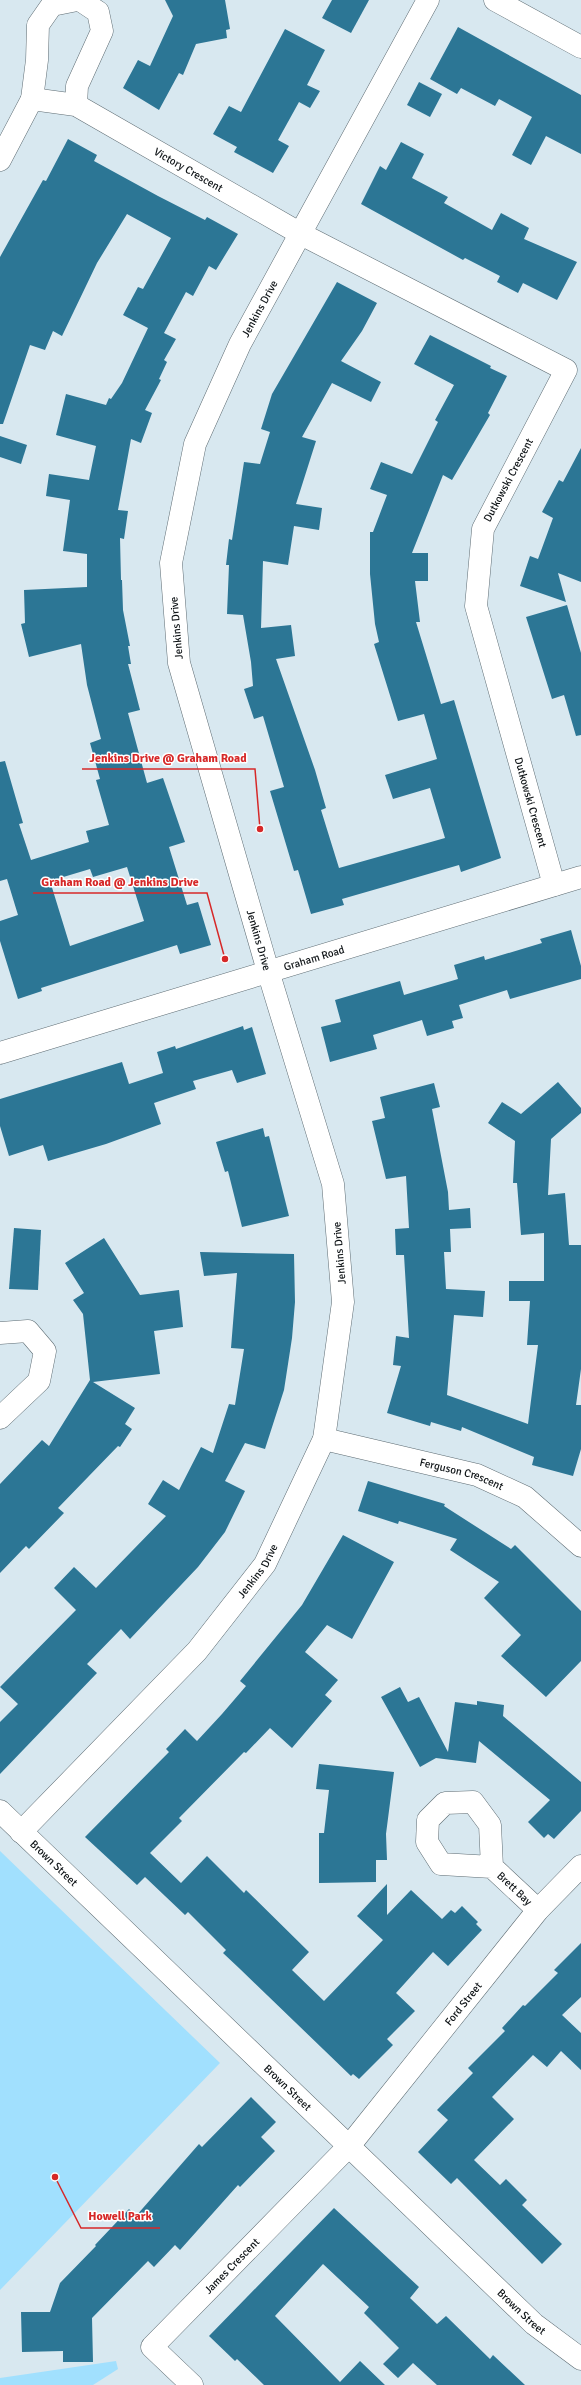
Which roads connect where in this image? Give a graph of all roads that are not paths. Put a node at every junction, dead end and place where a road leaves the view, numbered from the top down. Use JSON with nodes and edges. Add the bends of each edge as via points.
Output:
{"nodes":[{"id":1,"x":78,"y":0,"type":"edge"},
{"id":2,"x":428,"y":0,"type":"edge"},
{"id":3,"x":495,"y":0,"type":"edge"},
{"id":4,"x":581,"y":47,"type":"edge"},
{"id":5,"x":32,"y":99,"type":"junction"},
{"id":6,"x":76,"y":105,"type":"junction"},
{"id":7,"x":0,"y":160,"type":"edge"},
{"id":8,"x":301,"y":234,"type":"junction"},
{"id":9,"x":581,"y":877,"type":"edge"},
{"id":10,"x":554,"y":885,"type":"junction"},
{"id":11,"x":268,"y":972,"type":"junction"},
{"id":12,"x":0,"y":1053,"type":"edge"},
{"id":13,"x":0,"y":1333,"type":"edge"},
{"id":14,"x":0,"y":1418,"type":"edge"},
{"id":15,"x":324,"y":1438,"type":"junction"},
{"id":16,"x":581,"y":1546,"type":"edge"},
{"id":17,"x":0,"y":1810,"type":"edge"},
{"id":18,"x":21,"y":1832,"type":"junction"},
{"id":19,"x":581,"y":1866,"type":"edge"},
{"id":20,"x":492,"y":1867,"type":"dead end"},
{"id":21,"x":538,"y":1910,"type":"junction"},
{"id":22,"x":350,"y":2145,"type":"junction"},
{"id":23,"x":581,"y":2359,"type":"edge"},
{"id":24,"x":192,"y":2385,"type":"edge"}],
"edges":[{"from":1,"to":5,"type":"street","via":[[52,5],[38,25],[38,60]]},
{"from":1,"to":6,"type":"street","via":[[98,12],[102,31],[77,86]]},
{"from":2,"to":8,"type":"street","name":"Jenkins Drive"},
{"from":3,"to":4,"type":"street"},
{"from":5,"to":6,"type":"street","name":"Victory Crescent"},
{"from":5,"to":7,"type":"street"},
{"from":6,"to":8,"type":"street","name":"Victory Crescent"},
{"from":8,"to":10,"type":"street","name":"Dutkowski Crescent","via":[[566,370],[483,529],[476,606]]},
{"from":8,"to":11,"type":"street","name":"Jenkins Drive","via":[[240,344],[195,444],[171,563],[179,663]]},
{"from":9,"to":10,"type":"street","name":"Graham Road"},
{"from":10,"to":11,"type":"street","name":"Graham Road"},
{"from":11,"to":12,"type":"street","name":"Graham Road"},
{"from":11,"to":15,"type":"street","name":"Jenkins Drive","via":[[333,1184],[343,1302]]},
{"from":13,"to":14,"type":"street","via":[[28,1331],[45,1351],[40,1381]]},
{"from":15,"to":16,"type":"street","name":"Ferguson Crescent","via":[[477,1475],[525,1498]]},
{"from":15,"to":18,"type":"street","name":"Jenkins Drive","via":[[265,1564],[197,1651]]},
{"from":17,"to":18,"type":"street","name":"Brown Street"},
{"from":18,"to":22,"type":"street","name":"Brown Street"},
{"from":19,"to":21,"type":"street","name":"Ford Street"},
{"from":20,"to":21,"type":"street","name":"Brett Bay"},
{"from":21,"to":22,"type":"street","name":"Ford Street"},
{"from":22,"to":23,"type":"street","name":"Brown Street","via":[[534,2324]]},
{"from":22,"to":24,"type":"street","name":"James Crescent","via":[[152,2347]]}]}
